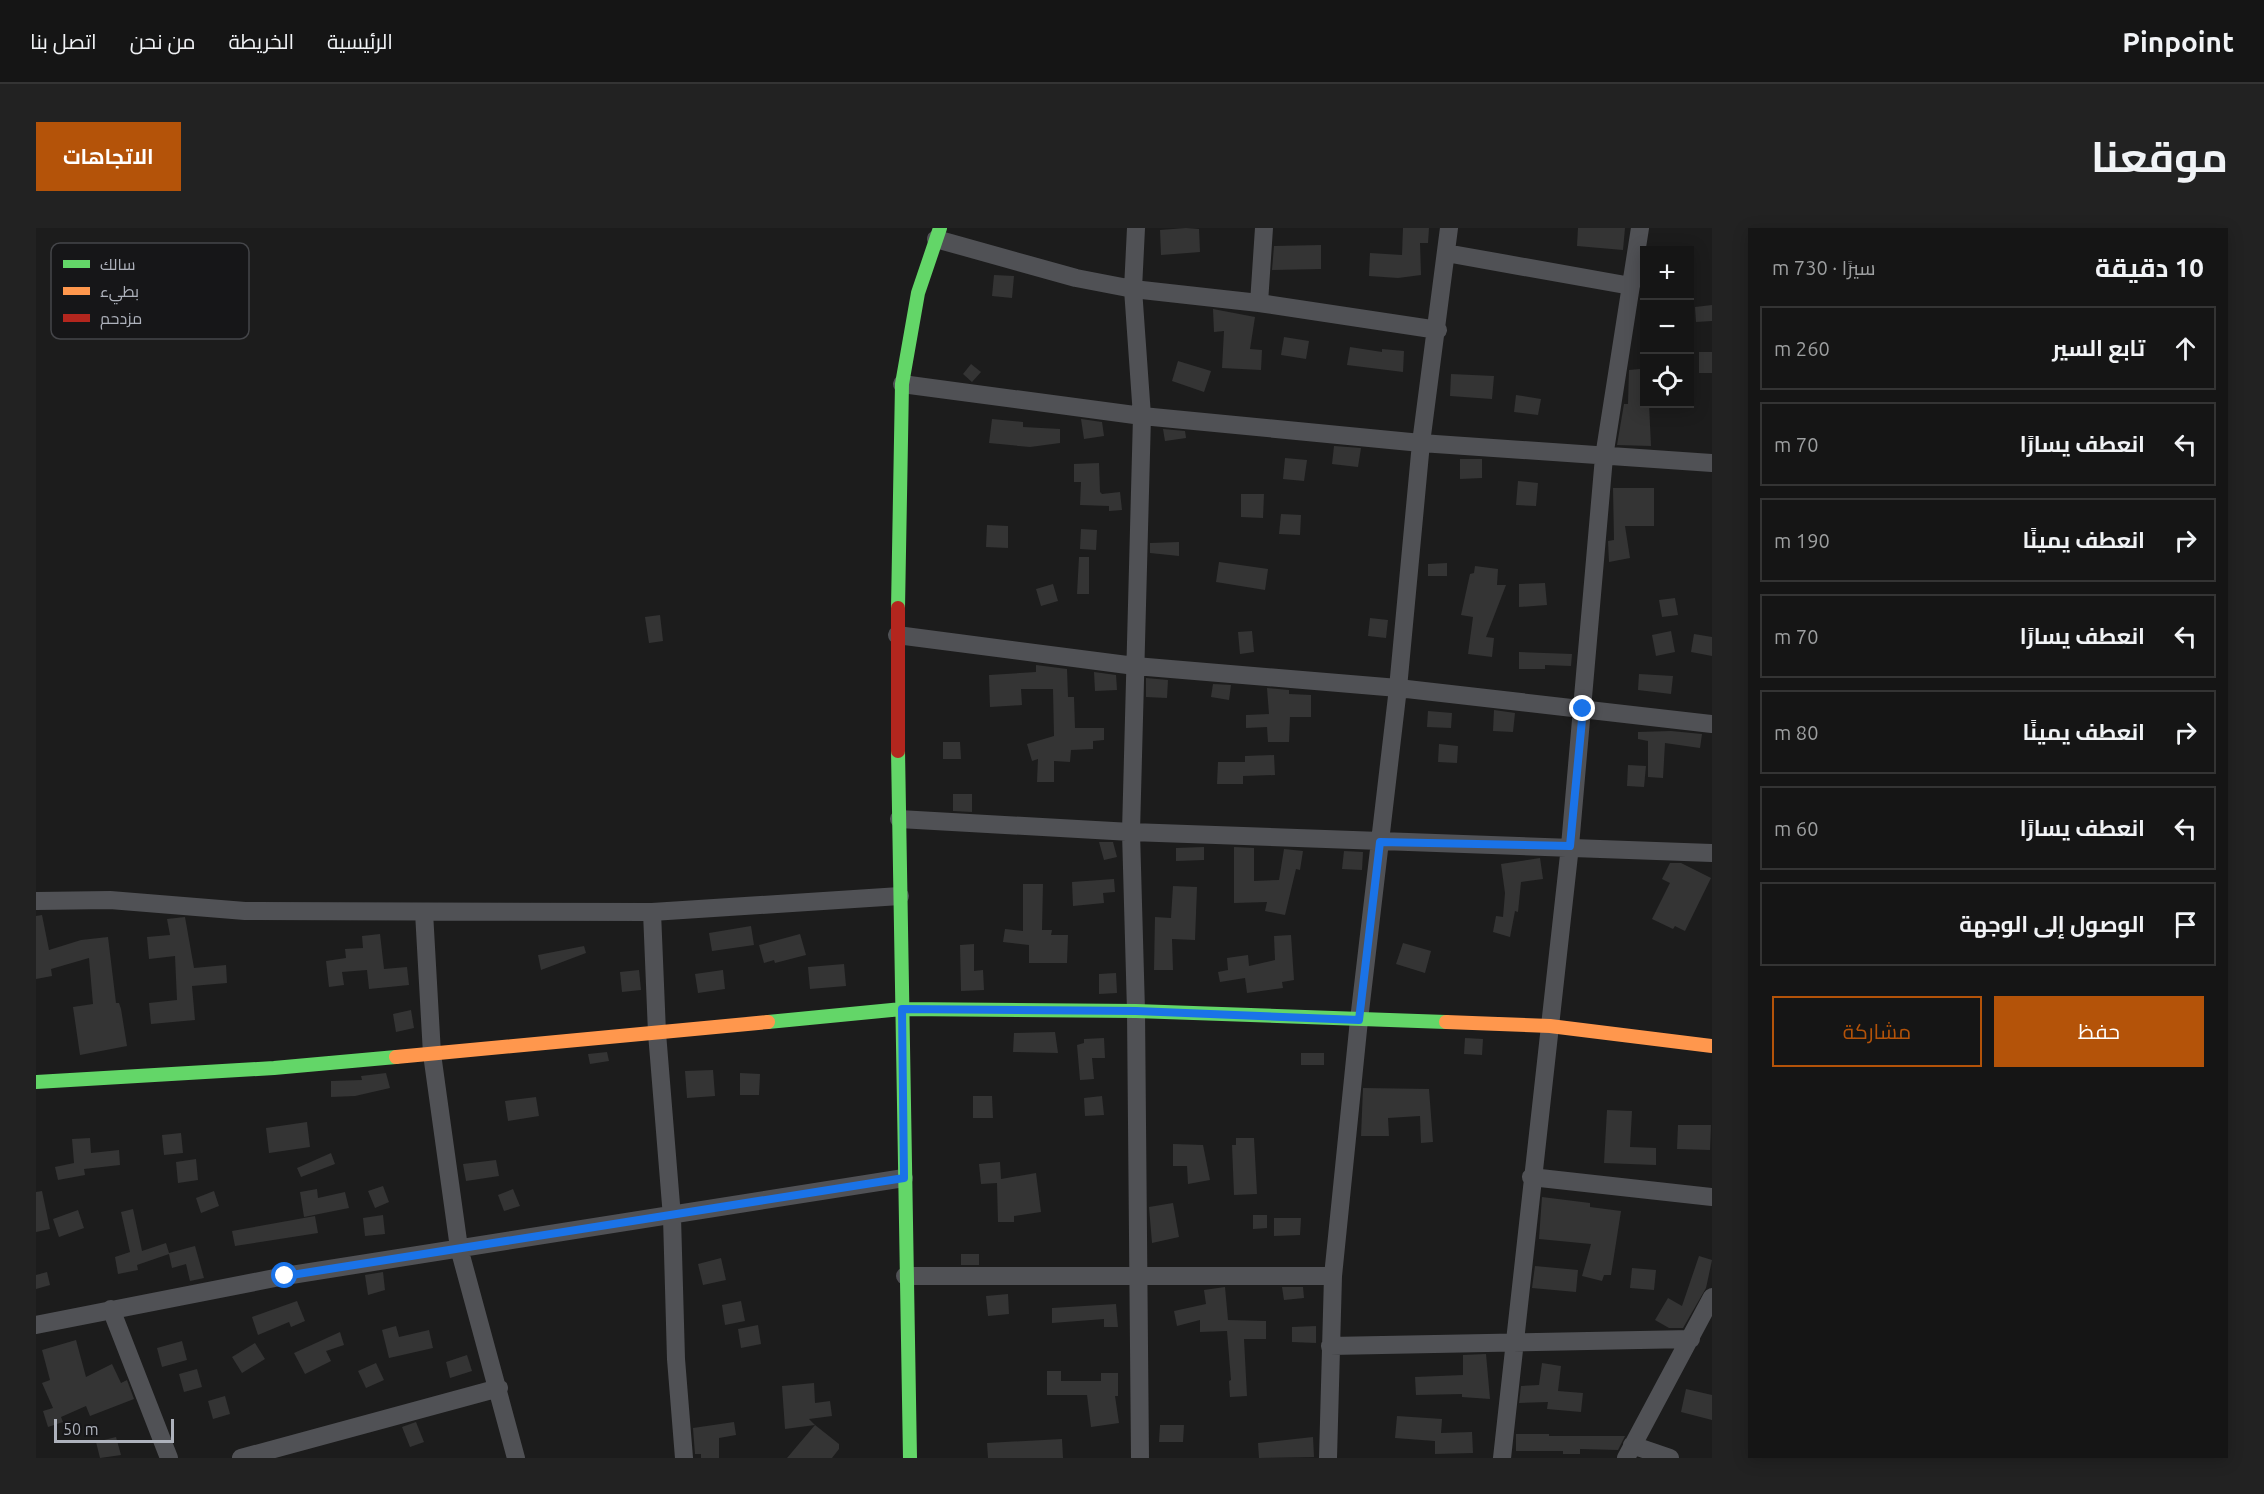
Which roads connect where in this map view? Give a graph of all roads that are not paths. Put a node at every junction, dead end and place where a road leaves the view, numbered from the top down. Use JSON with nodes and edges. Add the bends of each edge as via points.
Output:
{"nodes":[{"id":1,"x":1136,"y":228,"type":"edge"},
{"id":2,"x":1264,"y":228,"type":"edge"},
{"id":3,"x":1449,"y":228,"type":"edge"},
{"id":4,"x":1640,"y":228,"type":"edge"},
{"id":5,"x":938,"y":234,"type":"edge"},
{"id":6,"x":1446,"y":254,"type":"junction"},
{"id":7,"x":1631,"y":286,"type":"junction"},
{"id":8,"x":1133,"y":289,"type":"junction"},
{"id":9,"x":1258,"y":303,"type":"junction"},
{"id":10,"x":1438,"y":330,"type":"junction"},
{"id":11,"x":902,"y":384,"type":"junction"},
{"id":12,"x":1142,"y":416,"type":"junction"},
{"id":13,"x":1421,"y":444,"type":"junction"},
{"id":14,"x":1604,"y":458,"type":"junction"},
{"id":15,"x":1712,"y":463,"type":"edge"},
{"id":16,"x":897,"y":635,"type":"junction"},
{"id":17,"x":1136,"y":666,"type":"junction"},
{"id":18,"x":1398,"y":688,"type":"junction"},
{"id":19,"x":1583,"y":709,"type":"junction"},
{"id":20,"x":1712,"y":724,"type":"edge"},
{"id":21,"x":899,"y":819,"type":"junction"},
{"id":22,"x":1131,"y":832,"type":"junction"},
{"id":23,"x":1380,"y":842,"type":"junction"},
{"id":24,"x":1570,"y":846,"type":"junction"},
{"id":25,"x":1712,"y":854,"type":"edge"},
{"id":26,"x":900,"y":896,"type":"junction"},
{"id":27,"x":36,"y":901,"type":"edge"},
{"id":28,"x":424,"y":912,"type":"junction"},
{"id":29,"x":652,"y":912,"type":"junction"},
{"id":30,"x":902,"y":1009,"type":"junction"},
{"id":31,"x":1136,"y":1011,"type":"junction"},
{"id":32,"x":1359,"y":1020,"type":"junction"},
{"id":33,"x":1550,"y":1026,"type":"junction"},
{"id":34,"x":657,"y":1033,"type":"junction"},
{"id":35,"x":1712,"y":1046,"type":"edge"},
{"id":36,"x":432,"y":1054,"type":"junction"},
{"id":37,"x":36,"y":1082,"type":"edge"},
{"id":38,"x":1532,"y":1177,"type":"junction"},
{"id":39,"x":904,"y":1178,"type":"junction"},
{"id":40,"x":1712,"y":1197,"type":"edge"},
{"id":41,"x":672,"y":1217,"type":"junction"},
{"id":42,"x":459,"y":1248,"type":"junction"},
{"id":43,"x":905,"y":1276,"type":"junction"},
{"id":44,"x":1333,"y":1276,"type":"junction"},
{"id":45,"x":1137,"y":1277,"type":"junction"},
{"id":46,"x":1712,"y":1297,"type":"edge"},
{"id":47,"x":111,"y":1309,"type":"junction"},
{"id":48,"x":1707,"y":1319,"type":"edge"},
{"id":49,"x":36,"y":1325,"type":"edge"},
{"id":50,"x":1691,"y":1340,"type":"junction"},
{"id":51,"x":1515,"y":1343,"type":"junction"},
{"id":52,"x":1330,"y":1346,"type":"junction"},
{"id":53,"x":499,"y":1389,"type":"junction"},
{"id":54,"x":1629,"y":1451,"type":"edge"},
{"id":55,"x":169,"y":1458,"type":"edge"},
{"id":56,"x":241,"y":1458,"type":"edge"},
{"id":57,"x":516,"y":1458,"type":"edge"},
{"id":58,"x":684,"y":1458,"type":"edge"},
{"id":59,"x":910,"y":1458,"type":"edge"},
{"id":60,"x":1140,"y":1458,"type":"edge"},
{"id":61,"x":1328,"y":1458,"type":"edge"},
{"id":62,"x":1502,"y":1458,"type":"edge"},
{"id":63,"x":1670,"y":1458,"type":"edge"}],
"edges":[{"from":1,"to":8,"type":"street"},
{"from":2,"to":9,"type":"street"},
{"from":3,"to":6,"type":"street"},
{"from":4,"to":7,"type":"street"},
{"from":5,"to":8,"type":"street","via":[[1076,278]]},
{"from":5,"to":11,"type":"street","via":[[918,293]]},
{"from":6,"to":7,"type":"street"},
{"from":6,"to":10,"type":"street"},
{"from":7,"to":14,"type":"street"},
{"from":8,"to":9,"type":"street"},
{"from":8,"to":12,"type":"street"},
{"from":9,"to":10,"type":"street"},
{"from":10,"to":13,"type":"street"},
{"from":11,"to":12,"type":"street"},
{"from":11,"to":16,"type":"street"},
{"from":12,"to":13,"type":"street"},
{"from":12,"to":17,"type":"street"},
{"from":13,"to":14,"type":"street"},
{"from":13,"to":18,"type":"street"},
{"from":14,"to":15,"type":"street"},
{"from":14,"to":19,"type":"street"},
{"from":16,"to":17,"type":"street"},
{"from":16,"to":21,"type":"street"},
{"from":17,"to":18,"type":"street"},
{"from":17,"to":22,"type":"street"},
{"from":18,"to":19,"type":"street"},
{"from":18,"to":23,"type":"street"},
{"from":19,"to":20,"type":"street"},
{"from":19,"to":24,"type":"street"},
{"from":21,"to":22,"type":"street"},
{"from":21,"to":26,"type":"street"},
{"from":22,"to":23,"type":"street"},
{"from":22,"to":31,"type":"street"},
{"from":23,"to":24,"type":"street"},
{"from":23,"to":32,"type":"street"},
{"from":24,"to":25,"type":"street"},
{"from":24,"to":33,"type":"street"},
{"from":26,"to":29,"type":"street"},
{"from":26,"to":30,"type":"street"},
{"from":27,"to":28,"type":"street","via":[[110,900],[245,911]]},
{"from":28,"to":29,"type":"street"},
{"from":28,"to":36,"type":"street"},
{"from":29,"to":34,"type":"street"},
{"from":30,"to":31,"type":"street"},
{"from":30,"to":34,"type":"street"},
{"from":30,"to":39,"type":"street"},
{"from":31,"to":32,"type":"street"},
{"from":31,"to":45,"type":"street"},
{"from":32,"to":33,"type":"street"},
{"from":32,"to":44,"type":"street"},
{"from":33,"to":35,"type":"street"},
{"from":33,"to":38,"type":"street"},
{"from":34,"to":36,"type":"street"},
{"from":34,"to":41,"type":"street"},
{"from":36,"to":37,"type":"street"},
{"from":36,"to":42,"type":"street"},
{"from":38,"to":40,"type":"street"},
{"from":38,"to":51,"type":"street"},
{"from":39,"to":41,"type":"street"},
{"from":39,"to":43,"type":"street"},
{"from":41,"to":42,"type":"street"},
{"from":41,"to":58,"type":"street","via":[[676,1359]]},
{"from":42,"to":47,"type":"street"},
{"from":42,"to":53,"type":"street"},
{"from":43,"to":45,"type":"street"},
{"from":43,"to":59,"type":"street"},
{"from":44,"to":45,"type":"street"},
{"from":44,"to":52,"type":"street"},
{"from":45,"to":60,"type":"street"},
{"from":46,"to":48,"type":"street"},
{"from":47,"to":49,"type":"street"},
{"from":47,"to":55,"type":"street"},
{"from":48,"to":50,"type":"street"},
{"from":50,"to":51,"type":"street"},
{"from":50,"to":54,"type":"street"},
{"from":51,"to":52,"type":"street"},
{"from":51,"to":62,"type":"street"},
{"from":52,"to":61,"type":"street"},
{"from":53,"to":56,"type":"street"},
{"from":53,"to":57,"type":"street"},
{"from":54,"to":63,"type":"street"}]}
